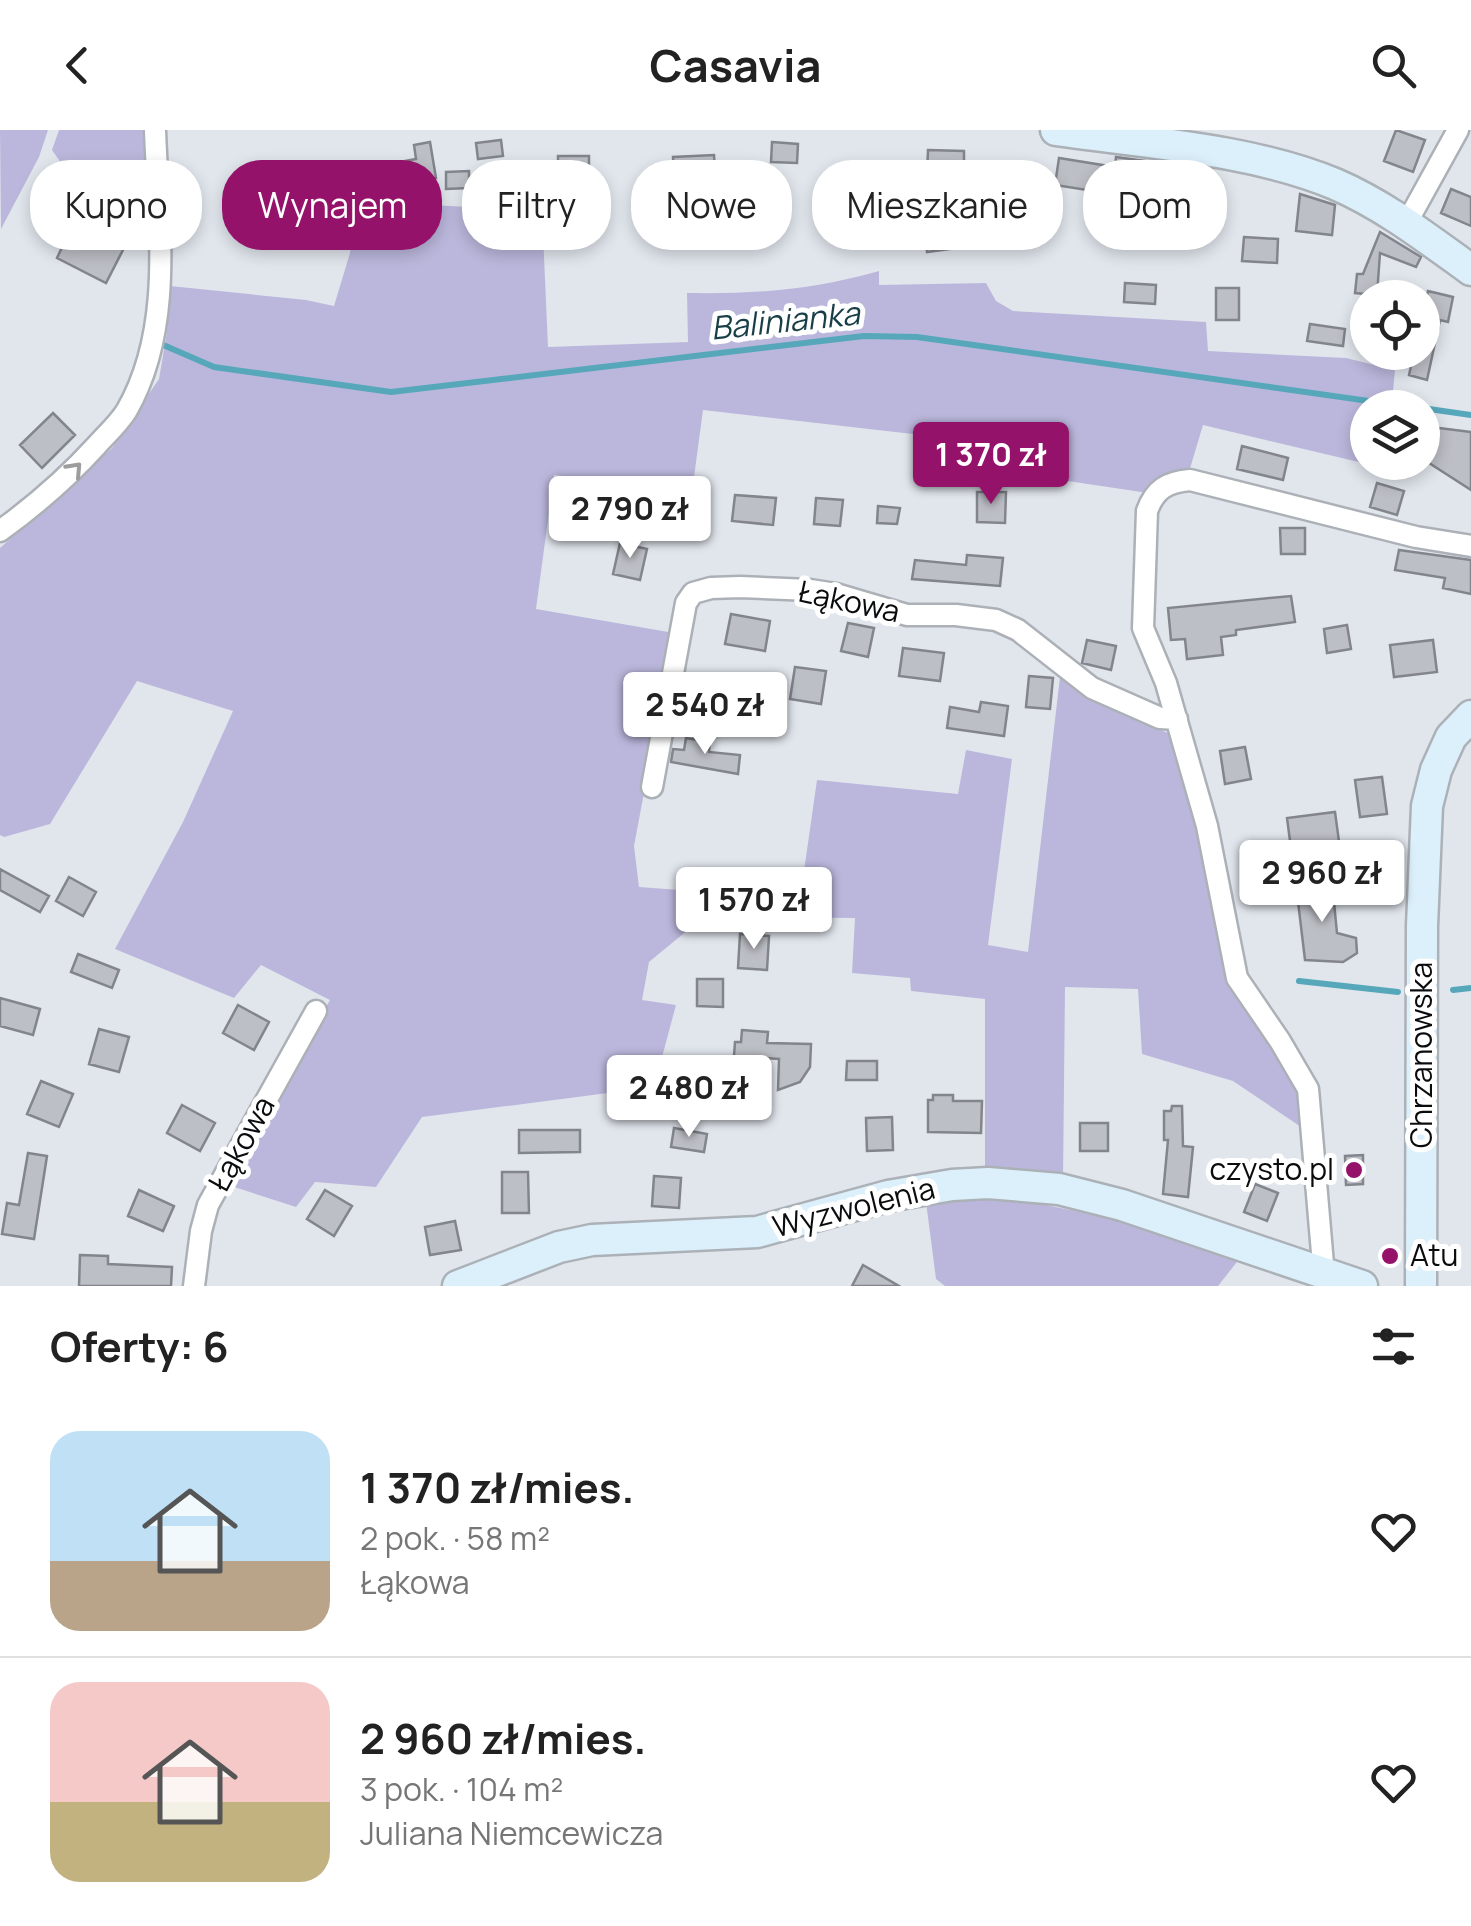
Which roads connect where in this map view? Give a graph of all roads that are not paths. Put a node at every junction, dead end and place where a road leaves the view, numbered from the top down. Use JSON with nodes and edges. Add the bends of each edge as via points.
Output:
{"nodes":[{"id":1,"x":155,"y":130,"type":"edge"},
{"id":2,"x":1056,"y":130,"type":"edge"},
{"id":3,"x":1458,"y":130,"type":"edge"},
{"id":4,"x":1147,"y":136,"type":"edge"},
{"id":5,"x":1406,"y":224,"type":"junction"},
{"id":6,"x":1471,"y":270,"type":"edge"},
{"id":7,"x":0,"y":532,"type":"edge"},
{"id":8,"x":1471,"y":546,"type":"edge"},
{"id":9,"x":1471,"y":716,"type":"edge"},
{"id":10,"x":1178,"y":719,"type":"junction"},
{"id":11,"x":652,"y":788,"type":"dead end"},
{"id":12,"x":316,"y":1010,"type":"dead end"},
{"id":13,"x":1324,"y":1276,"type":"junction"},
{"id":14,"x":194,"y":1286,"type":"edge"},
{"id":15,"x":458,"y":1286,"type":"edge"},
{"id":16,"x":1362,"y":1286,"type":"edge"},
{"id":17,"x":1421,"y":1286,"type":"edge"}],
"edges":[{"from":7,"to":1,"type":"street","one_way":true,"via":[[54,490],[127,410],[151,339],[160,259]]},
{"from":2,"to":4,"type":"street"},
{"from":3,"to":5,"type":"street"},
{"from":4,"to":5,"type":"street","via":[[1292,168]]},
{"from":5,"to":6,"type":"street"},
{"from":8,"to":10,"type":"street","via":[[1218,485],[1190,480],[1165,486],[1147,510],[1143,628]]},
{"from":9,"to":17,"type":"street","name":"Chrzanowska","via":[[1451,737],[1427,806]]},
{"from":10,"to":11,"type":"street","name":"Łąkowa","via":[[1160,718],[1092,688],[996,620],[907,615],[810,590],[711,588],[693,592],[686,603]]},
{"from":10,"to":13,"type":"street","via":[[1237,978],[1308,1089]]},
{"from":12,"to":14,"type":"street","name":"Łąkowa","via":[[208,1206]]},
{"from":13,"to":15,"type":"street","name":"Wyzwolenia","via":[[1122,1205],[1059,1189],[988,1183],[888,1196],[756,1232],[559,1246]]},
{"from":13,"to":16,"type":"street","name":"Wyzwolenia"}]}
